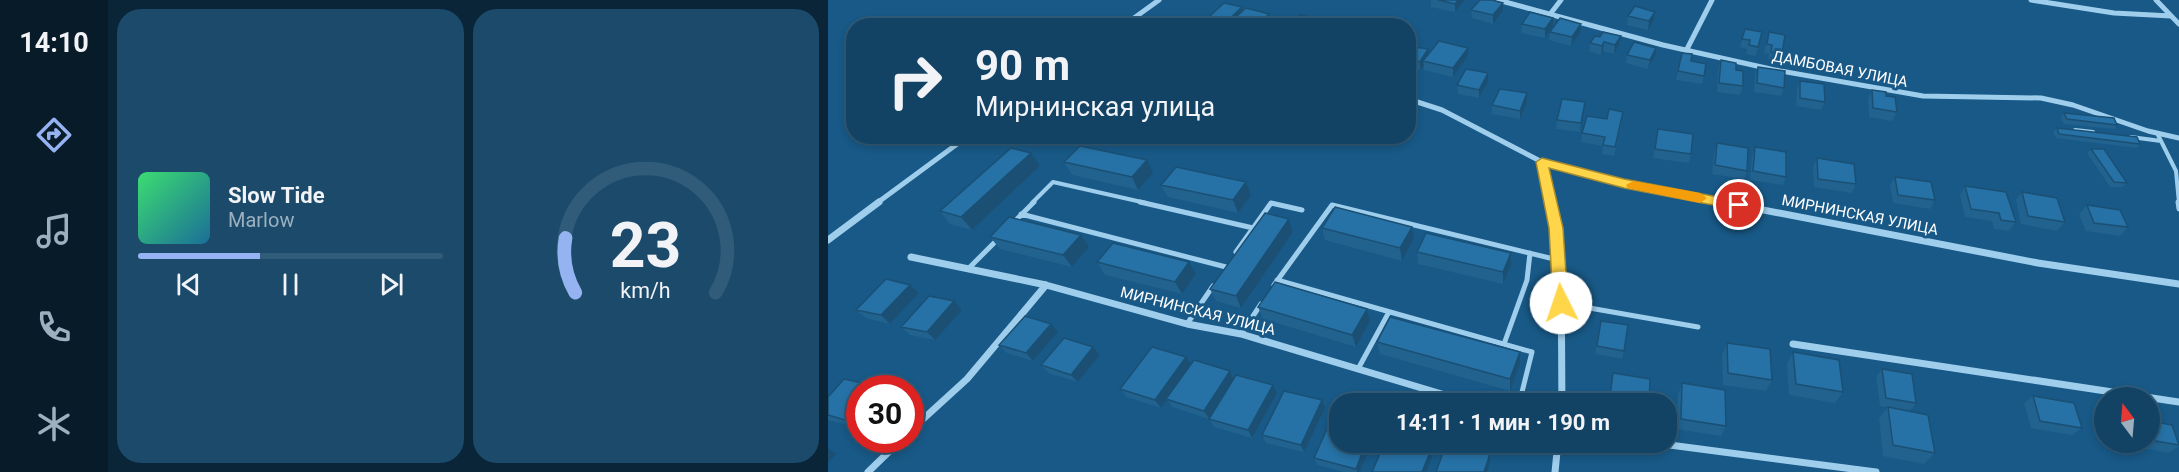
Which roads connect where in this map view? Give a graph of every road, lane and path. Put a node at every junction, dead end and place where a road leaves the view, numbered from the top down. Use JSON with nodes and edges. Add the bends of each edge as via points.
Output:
{"nodes":[{"id":1,"x":1160,"y":0,"type":"edge"},
{"id":2,"x":1498,"y":0,"type":"edge"},
{"id":3,"x":1561,"y":0,"type":"edge"},
{"id":4,"x":1712,"y":0,"type":"edge"},
{"id":5,"x":2031,"y":0,"type":"edge"},
{"id":6,"x":2157,"y":0,"type":"edge"},
{"id":7,"x":1551,"y":13,"type":"junction"},
{"id":8,"x":2171,"y":16,"type":"junction"},
{"id":9,"x":1134,"y":18,"type":"edge"},
{"id":10,"x":2179,"y":24,"type":"edge"},
{"id":11,"x":1686,"y":51,"type":"junction"},
{"id":12,"x":1416,"y":102,"type":"edge"},
{"id":13,"x":2075,"y":130,"type":"edge"},
{"id":14,"x":2097,"y":132,"type":"edge"},
{"id":15,"x":2158,"y":135,"type":"junction"},
{"id":16,"x":2129,"y":137,"type":"edge"},
{"id":17,"x":2179,"y":138,"type":"edge"},
{"id":18,"x":2161,"y":141,"type":"junction"},
{"id":19,"x":957,"y":144,"type":"edge"},
{"id":20,"x":1542,"y":162,"type":"junction"},
{"id":21,"x":2179,"y":208,"type":"edge"},
{"id":22,"x":1302,"y":210,"type":"dead end"},
{"id":23,"x":1021,"y":214,"type":"junction"},
{"id":24,"x":1253,"y":228,"type":"junction"},
{"id":25,"x":828,"y":240,"type":"edge"},
{"id":26,"x":1530,"y":253,"type":"junction"},
{"id":27,"x":911,"y":256,"type":"dead end"},
{"id":28,"x":1558,"y":260,"type":"junction"},
{"id":29,"x":1226,"y":267,"type":"junction"},
{"id":30,"x":968,"y":269,"type":"junction"},
{"id":31,"x":1277,"y":280,"type":"junction"},
{"id":32,"x":2179,"y":284,"type":"edge"},
{"id":33,"x":1046,"y":285,"type":"junction"},
{"id":34,"x":1271,"y":289,"type":"edge"},
{"id":35,"x":1265,"y":298,"type":"edge"},
{"id":36,"x":1561,"y":303,"type":"junction"},
{"id":37,"x":1389,"y":312,"type":"junction"},
{"id":38,"x":1187,"y":324,"type":"junction"},
{"id":39,"x":1698,"y":327,"type":"dead end"},
{"id":40,"x":1241,"y":334,"type":"junction"},
{"id":41,"x":1504,"y":344,"type":"junction"},
{"id":42,"x":1792,"y":344,"type":"dead end"},
{"id":43,"x":1358,"y":369,"type":"junction"},
{"id":44,"x":1438,"y":393,"type":"edge"},
{"id":45,"x":1522,"y":393,"type":"edge"},
{"id":46,"x":1562,"y":393,"type":"edge"},
{"id":47,"x":2179,"y":402,"type":"edge"},
{"id":48,"x":924,"y":418,"type":"edge"},
{"id":49,"x":1677,"y":446,"type":"edge"},
{"id":50,"x":888,"y":453,"type":"edge"},
{"id":51,"x":1557,"y":453,"type":"edge"},
{"id":52,"x":868,"y":472,"type":"edge"},
{"id":53,"x":1555,"y":472,"type":"edge"},
{"id":54,"x":1876,"y":472,"type":"edge"}],
"edges":[{"from":1,"to":9,"type":"street"},
{"from":2,"to":7,"type":"street","name":"ДАМБОВАЯ УЛИЦА"},
{"from":3,"to":7,"type":"street"},
{"from":4,"to":11,"type":"street"},
{"from":5,"to":8,"type":"street","via":[[2114,13]]},
{"from":6,"to":8,"type":"street"},
{"from":7,"to":11,"type":"street","name":"ДАМБОВАЯ УЛИЦА"},
{"from":8,"to":10,"type":"street"},
{"from":11,"to":15,"type":"street","name":"ДАМБОВАЯ УЛИЦА","via":[[1925,97],[2027,96],[2058,100]]},
{"from":12,"to":20,"type":"street","name":"МИРНИНСКАЯ УЛИЦА","via":[[1442,110]]},
{"from":13,"to":14,"type":"lane"},
{"from":15,"to":17,"type":"street","name":"ДАМБОВАЯ УЛИЦА"},
{"from":15,"to":18,"type":"lane"},
{"from":16,"to":18,"type":"lane"},
{"from":18,"to":21,"type":"lane","via":[[2176,171]]},
{"from":19,"to":25,"type":"street"},
{"from":20,"to":28,"type":"street","via":[[1556,228]]},
{"from":20,"to":32,"type":"street","name":"МИРНИНСКАЯ УЛИЦА","via":[[1624,183],[2038,263]]},
{"from":22,"to":24,"type":"lane","via":[[1270,203]]},
{"from":23,"to":24,"type":"lane","via":[[1053,182]]},
{"from":23,"to":29,"type":"lane"},
{"from":23,"to":30,"type":"lane"},
{"from":24,"to":29,"type":"lane"},
{"from":26,"to":28,"type":"lane"},
{"from":26,"to":31,"type":"lane","via":[[1332,205]]},
{"from":26,"to":41,"type":"lane","via":[[1527,280]]},
{"from":27,"to":30,"type":"street","name":"МИРНИНСКАЯ УЛИЦА"},
{"from":28,"to":36,"type":"street"},
{"from":29,"to":38,"type":"lane"},
{"from":30,"to":33,"type":"street","name":"МИРНИНСКАЯ УЛИЦА"},
{"from":31,"to":34,"type":"lane"},
{"from":31,"to":37,"type":"lane"},
{"from":33,"to":38,"type":"street","name":"МИРНИНСКАЯ УЛИЦА"},
{"from":33,"to":48,"type":"street","via":[[967,379]]},
{"from":35,"to":40,"type":"lane"},
{"from":36,"to":39,"type":"lane"},
{"from":36,"to":46,"type":"street"},
{"from":37,"to":41,"type":"lane"},
{"from":37,"to":43,"type":"lane"},
{"from":38,"to":40,"type":"street","name":"МИРНИНСКАЯ УЛИЦА"},
{"from":40,"to":43,"type":"street","name":"МИРНИНСКАЯ УЛИЦА"},
{"from":41,"to":45,"type":"lane","via":[[1532,352]]},
{"from":42,"to":47,"type":"street"},
{"from":43,"to":44,"type":"street","name":"МИРНИНСКАЯ УЛИЦА"},
{"from":49,"to":54,"type":"street"},
{"from":50,"to":52,"type":"street"},
{"from":51,"to":53,"type":"street"}]}
